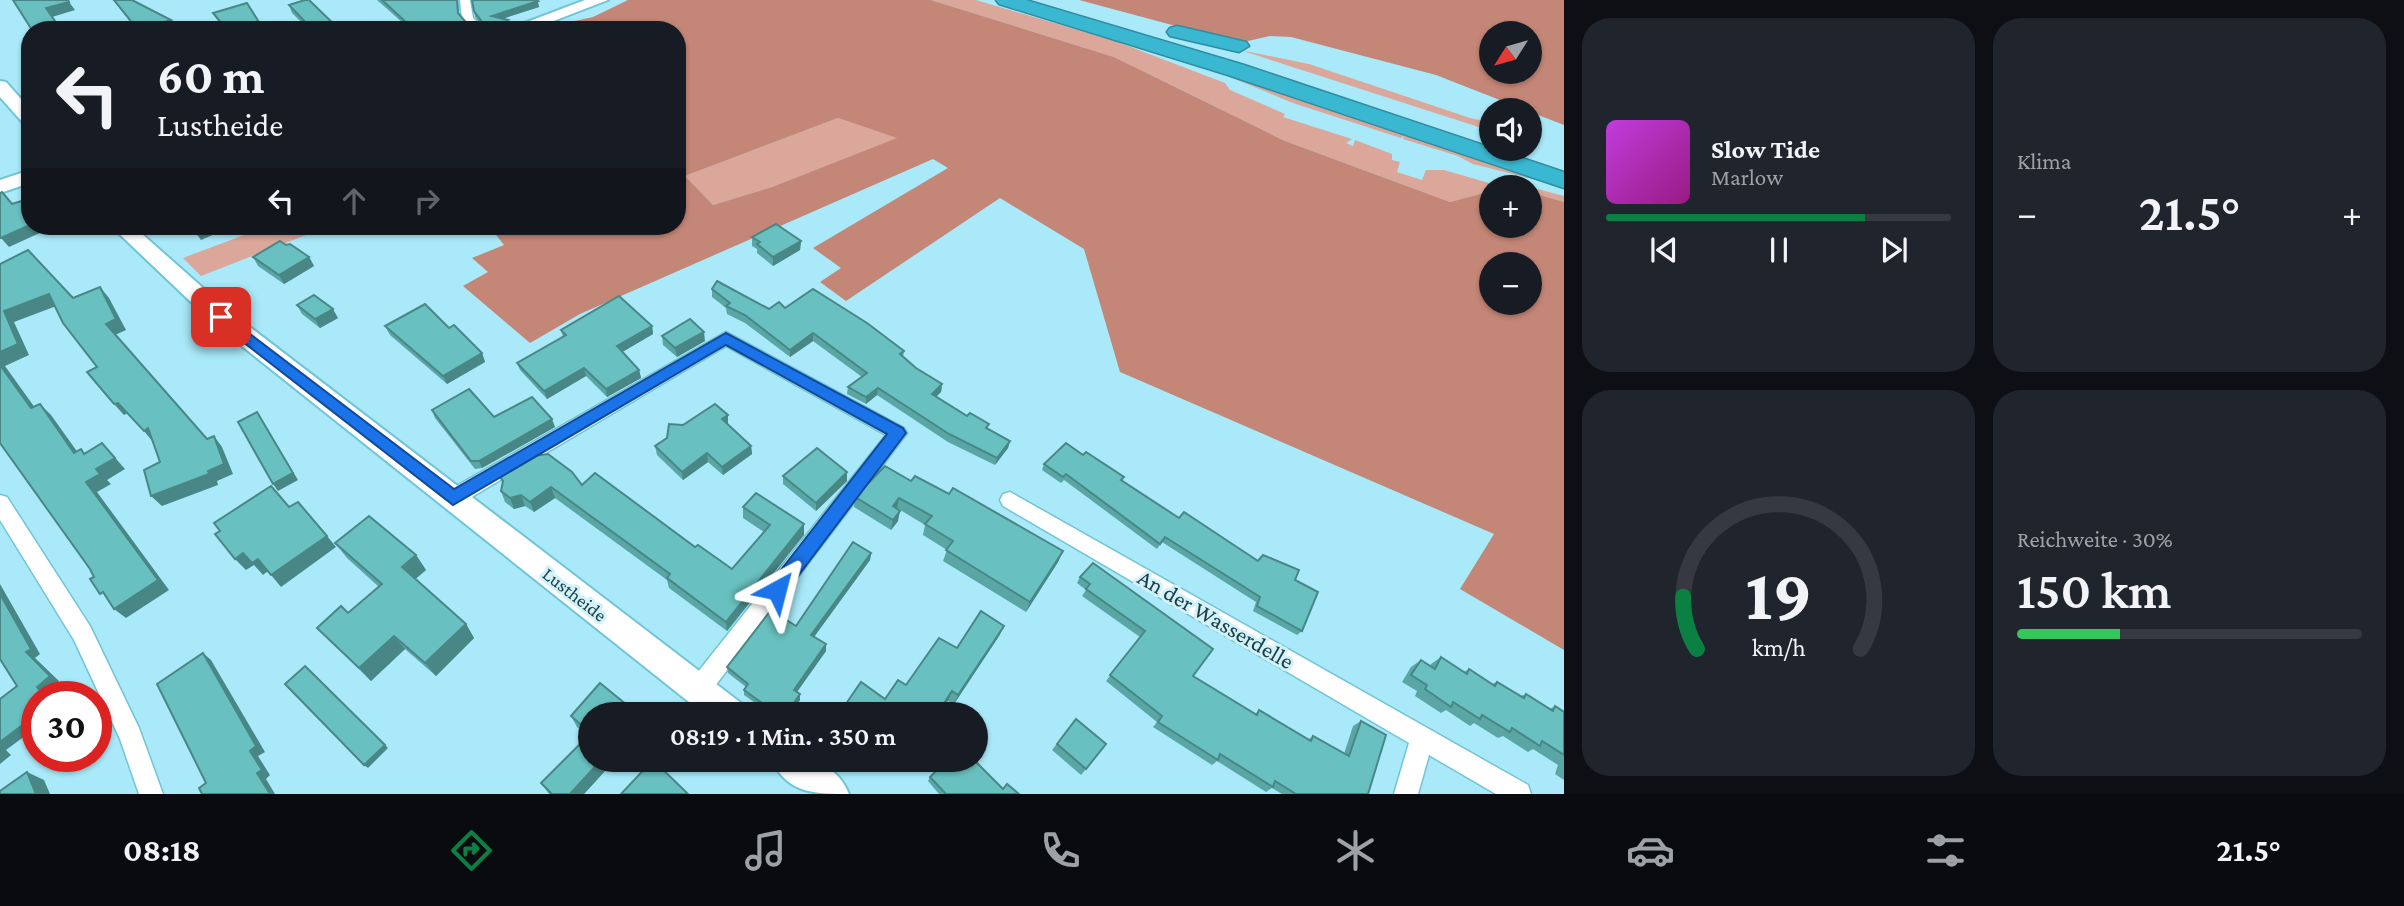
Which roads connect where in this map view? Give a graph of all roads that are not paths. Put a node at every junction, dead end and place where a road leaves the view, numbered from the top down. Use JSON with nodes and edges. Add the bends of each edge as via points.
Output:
{"nodes":[{"id":1,"x":465,"y":0,"type":"edge"},
{"id":2,"x":600,"y":0,"type":"edge"},
{"id":3,"x":1006,"y":0,"type":"edge"},
{"id":4,"x":1046,"y":0,"type":"edge"},
{"id":5,"x":1111,"y":19,"type":"junction"},
{"id":6,"x":470,"y":21,"type":"edge"},
{"id":7,"x":540,"y":21,"type":"edge"},
{"id":8,"x":1086,"y":23,"type":"junction"},
{"id":9,"x":1240,"y":46,"type":"dead end"},
{"id":10,"x":1219,"y":77,"type":"dead end"},
{"id":11,"x":0,"y":86,"type":"edge"},
{"id":12,"x":21,"y":110,"type":"edge"},
{"id":13,"x":1479,"y":136,"type":"edge"},
{"id":14,"x":1542,"y":158,"type":"edge"},
{"id":15,"x":1564,"y":165,"type":"edge"},
{"id":16,"x":21,"y":179,"type":"edge"},
{"id":17,"x":1564,"y":180,"type":"edge"},
{"id":18,"x":0,"y":187,"type":"edge"},
{"id":19,"x":1542,"y":187,"type":"edge"},
{"id":20,"x":1564,"y":193,"type":"edge"},
{"id":21,"x":131,"y":235,"type":"edge"},
{"id":22,"x":453,"y":498,"type":"junction"},
{"id":23,"x":1010,"y":500,"type":"dead end"},
{"id":24,"x":0,"y":503,"type":"edge"},
{"id":25,"x":698,"y":690,"type":"junction"},
{"id":26,"x":714,"y":702,"type":"edge"},
{"id":27,"x":1422,"y":738,"type":"junction"},
{"id":28,"x":804,"y":772,"type":"edge"},
{"id":29,"x":151,"y":794,"type":"edge"},
{"id":30,"x":832,"y":794,"type":"edge"},
{"id":31,"x":1406,"y":794,"type":"edge"},
{"id":32,"x":1519,"y":794,"type":"edge"}],
"edges":[{"from":1,"to":6,"type":"street"},
{"from":2,"to":7,"type":"main road"},
{"from":3,"to":8,"type":"highway"},
{"from":4,"to":5,"type":"highway"},
{"from":5,"to":9,"type":"highway"},
{"from":5,"to":13,"type":"highway"},
{"from":8,"to":10,"type":"highway"},
{"from":8,"to":17,"type":"highway"},
{"from":11,"to":12,"type":"main road"},
{"from":14,"to":15,"type":"highway"},
{"from":16,"to":18,"type":"main road"},
{"from":19,"to":20,"type":"highway"},
{"from":21,"to":22,"type":"main road","name":"Lustheide","via":[[205,304]]},
{"from":22,"to":25,"type":"main road","name":"Lustheide"},
{"from":22,"to":25,"type":"street","via":[[726,338],[898,433]]},
{"from":23,"to":27,"type":"street","name":"An der Wasserdelle"},
{"from":24,"to":29,"type":"street","via":[[82,633],[131,736]]},
{"from":25,"to":26,"type":"main road","name":"Lustheide"},
{"from":27,"to":31,"type":"street"},
{"from":27,"to":32,"type":"street","name":"An der Wasserdelle"},
{"from":28,"to":30,"type":"main road"}]}
